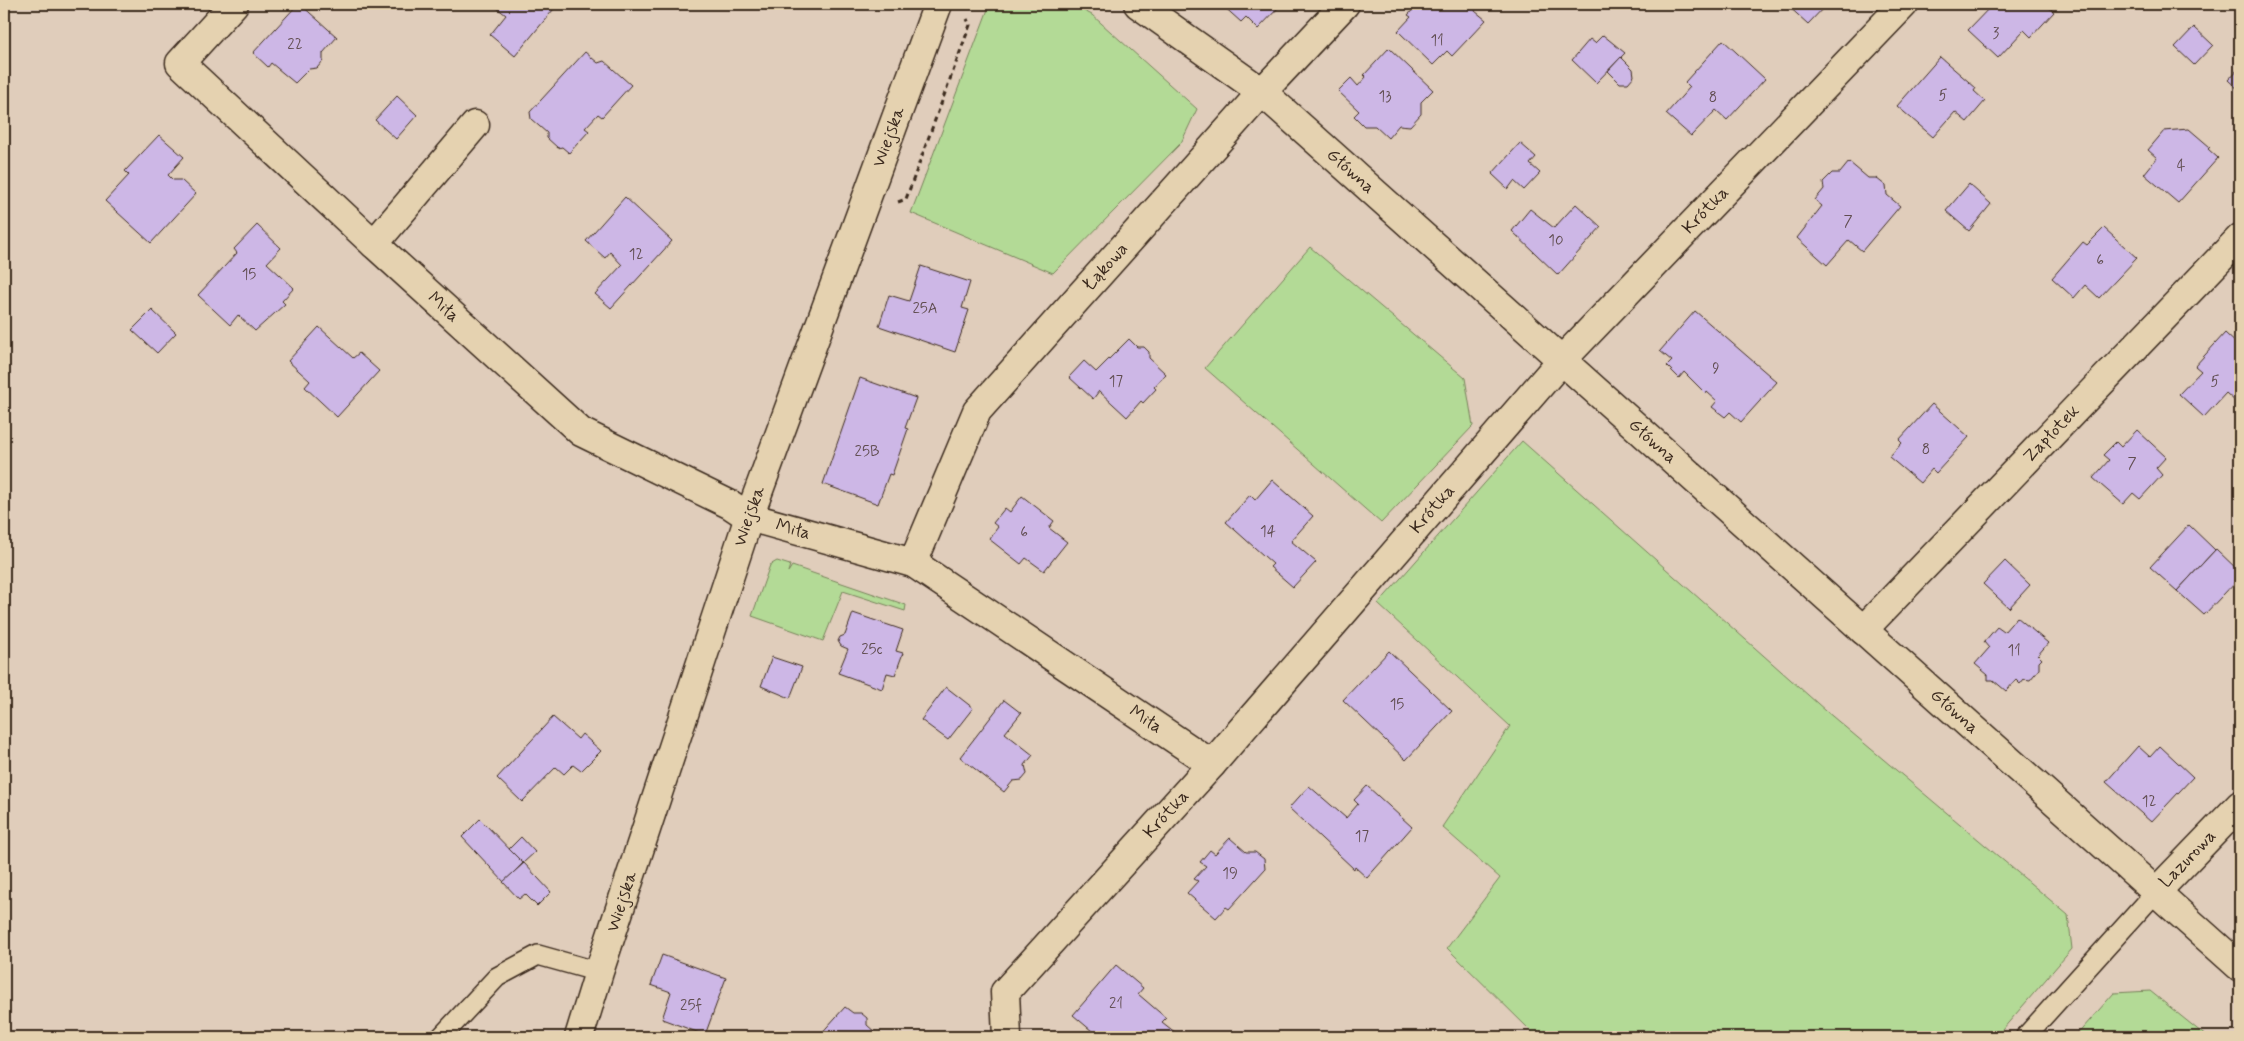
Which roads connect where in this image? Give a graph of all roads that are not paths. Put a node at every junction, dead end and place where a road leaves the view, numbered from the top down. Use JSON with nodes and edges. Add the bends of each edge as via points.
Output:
{"nodes":[{"id":1,"x":234,"y":4,"type":"edge"},
{"id":2,"x":938,"y":4,"type":"edge"},
{"id":3,"x":1138,"y":4,"type":"edge"},
{"id":4,"x":1346,"y":4,"type":"edge"},
{"id":5,"x":1904,"y":4,"type":"edge"},
{"id":6,"x":1262,"y":92,"type":"junction"},
{"id":7,"x":475,"y":125,"type":"dead end"},
{"id":8,"x":2240,"y":238,"type":"edge"},
{"id":9,"x":374,"y":244,"type":"junction"},
{"id":10,"x":1561,"y":360,"type":"junction"},
{"id":11,"x":749,"y":517,"type":"junction"},
{"id":12,"x":913,"y":563,"type":"junction"},
{"id":13,"x":1863,"y":630,"type":"junction"},
{"id":14,"x":1212,"y":764,"type":"junction"},
{"id":15,"x":2240,"y":805,"type":"edge"},
{"id":16,"x":2156,"y":892,"type":"junction"},
{"id":17,"x":2240,"y":966,"type":"edge"},
{"id":18,"x":599,"y":972,"type":"junction"},
{"id":19,"x":441,"y":1037,"type":"edge"},
{"id":20,"x":579,"y":1037,"type":"edge"},
{"id":21,"x":1008,"y":1037,"type":"edge"},
{"id":22,"x":2025,"y":1037,"type":"edge"}],
"edges":[{"from":1,"to":9,"type":"street","name":"Miła","via":[[180,63]]},
{"from":2,"to":11,"type":"street","name":"Wiejska"},
{"from":3,"to":6,"type":"street","name":"Główna"},
{"from":4,"to":6,"type":"street","name":"Łąkowa"},
{"from":5,"to":10,"type":"street","name":"Krótka"},
{"from":6,"to":10,"type":"street","name":"Główna"},
{"from":6,"to":12,"type":"street","name":"Łąkowa","via":[[977,410]]},
{"from":7,"to":9,"type":"street"},
{"from":8,"to":13,"type":"street","name":"Zapłotek"},
{"from":9,"to":11,"type":"street","name":"Miła","via":[[581,432],[731,505]]},
{"from":10,"to":13,"type":"street","name":"Główna"},
{"from":10,"to":14,"type":"street","name":"Krótka"},
{"from":11,"to":12,"type":"street","name":"Miła"},
{"from":11,"to":18,"type":"street","name":"Wiejska"},
{"from":12,"to":14,"type":"street","name":"Miła"},
{"from":13,"to":16,"type":"street","name":"Główna"},
{"from":14,"to":21,"type":"street","name":"Krótka","via":[[1006,992]]},
{"from":15,"to":16,"type":"street","name":"Lazurowa"},
{"from":16,"to":17,"type":"street","name":"Główna"},
{"from":16,"to":22,"type":"lane"},
{"from":18,"to":19,"type":"lane","via":[[538,955],[497,978]]},
{"from":18,"to":20,"type":"street","name":"Wiejska"}]}
